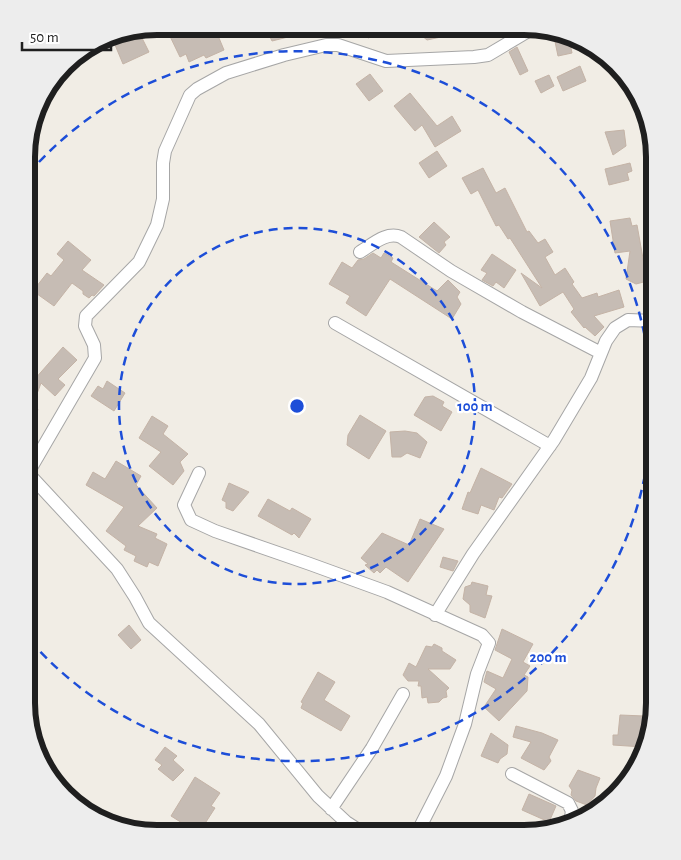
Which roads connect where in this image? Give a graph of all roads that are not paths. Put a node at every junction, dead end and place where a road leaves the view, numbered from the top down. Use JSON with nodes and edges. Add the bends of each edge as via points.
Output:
{"nodes":[{"id":1,"x":522,"y":35,"type":"edge"},
{"id":2,"x":360,"y":252,"type":"dead end"},
{"id":3,"x":646,"y":321,"type":"edge"},
{"id":4,"x":335,"y":323,"type":"dead end"},
{"id":5,"x":601,"y":353,"type":"junction"},
{"id":6,"x":550,"y":446,"type":"junction"},
{"id":7,"x":35,"y":461,"type":"edge"},
{"id":8,"x":199,"y":473,"type":"dead end"},
{"id":9,"x":35,"y":481,"type":"edge"},
{"id":10,"x":435,"y":615,"type":"junction"},
{"id":11,"x":403,"y":694,"type":"dead end"},
{"id":12,"x":512,"y":774,"type":"dead end"},
{"id":13,"x":331,"y":808,"type":"junction"},
{"id":14,"x":571,"y":816,"type":"edge"},
{"id":15,"x":350,"y":825,"type":"edge"},
{"id":16,"x":422,"y":825,"type":"edge"}],
"edges":[{"from":1,"to":7,"type":"street","via":[[488,55],[474,57],[386,61],[338,45],[326,45],[226,73],[190,95],[165,151],[163,199],[157,225],[140,262],[86,316],[85,326],[94,345],[95,358]]},
{"from":2,"to":5,"type":"street","via":[[387,236],[401,237],[451,271]]},
{"from":3,"to":5,"type":"street","via":[[628,320],[615,328]]},
{"from":4,"to":6,"type":"street"},
{"from":5,"to":6,"type":"street","via":[[591,378]]},
{"from":6,"to":10,"type":"street"},
{"from":8,"to":10,"type":"street","via":[[184,505],[190,520],[387,592]]},
{"from":9,"to":13,"type":"street","via":[[116,569],[149,623],[259,724]]},
{"from":10,"to":16,"type":"street","via":[[482,636],[489,643],[446,776]]},
{"from":11,"to":13,"type":"street","via":[[372,748]]},
{"from":12,"to":14,"type":"street","via":[[568,803]]},
{"from":13,"to":15,"type":"street"}]}
